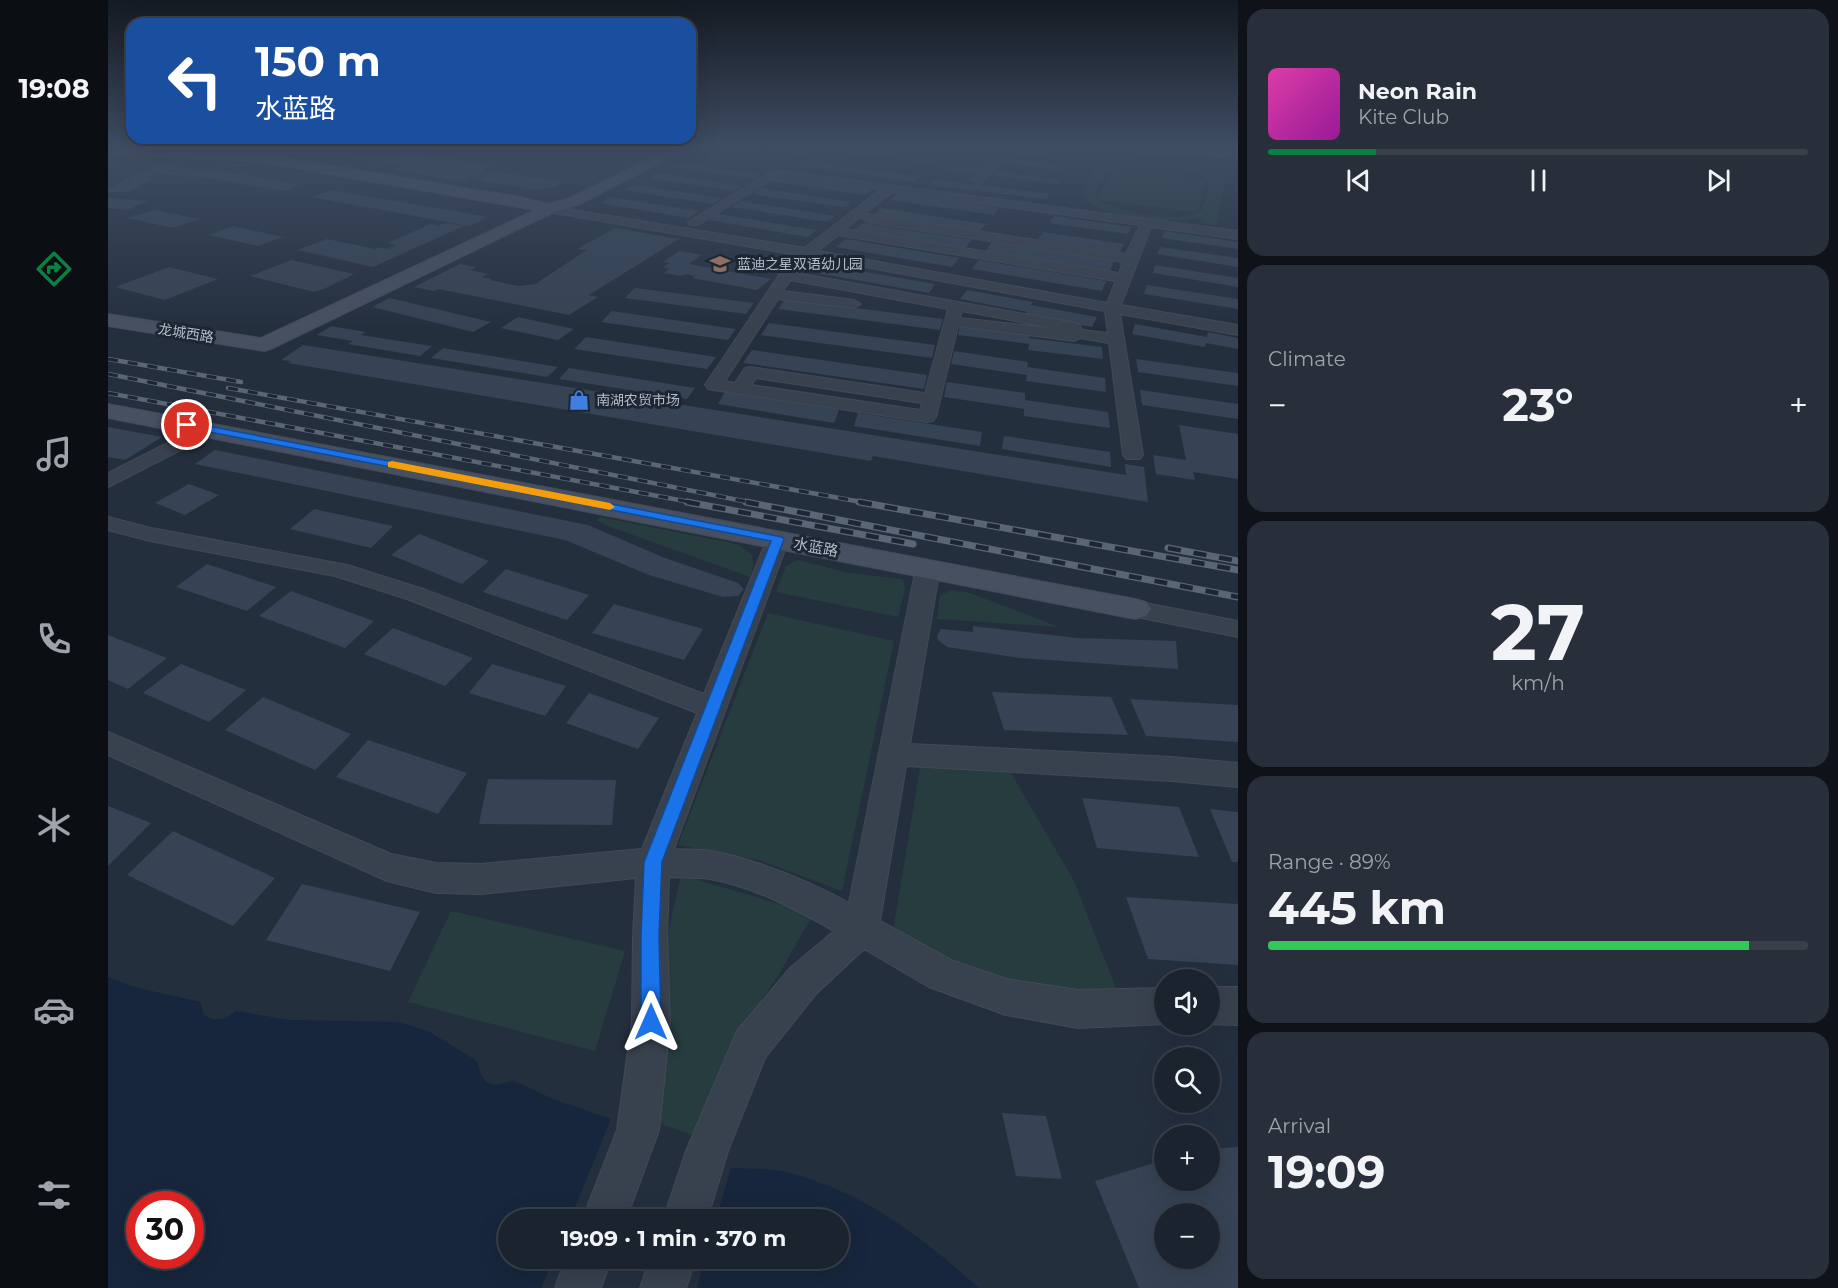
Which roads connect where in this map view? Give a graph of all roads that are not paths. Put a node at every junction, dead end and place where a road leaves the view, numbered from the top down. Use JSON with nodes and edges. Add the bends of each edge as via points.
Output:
{"nodes":[{"id":1,"x":551,"y":208,"type":"edge"},
{"id":2,"x":591,"y":208,"type":"edge"},
{"id":3,"x":616,"y":208,"type":"edge"},
{"id":4,"x":717,"y":208,"type":"edge"},
{"id":5,"x":864,"y":208,"type":"edge"},
{"id":6,"x":1008,"y":208,"type":"edge"},
{"id":7,"x":1040,"y":208,"type":"edge"},
{"id":8,"x":854,"y":216,"type":"junction"},
{"id":9,"x":694,"y":222,"type":"junction"},
{"id":10,"x":1147,"y":223,"type":"junction"},
{"id":11,"x":835,"y":231,"type":"junction"},
{"id":12,"x":1238,"y":235,"type":"edge"},
{"id":13,"x":986,"y":237,"type":"junction"},
{"id":14,"x":814,"y":248,"type":"junction"},
{"id":15,"x":1131,"y":259,"type":"junction"},
{"id":16,"x":965,"y":266,"type":"junction"},
{"id":17,"x":786,"y":275,"type":"junction"},
{"id":18,"x":1124,"y":278,"type":"junction"},
{"id":19,"x":774,"y":294,"type":"junction"},
{"id":20,"x":1115,"y":303,"type":"junction"},
{"id":21,"x":954,"y":314,"type":"junction"},
{"id":22,"x":108,"y":320,"type":"edge"},
{"id":23,"x":1238,"y":330,"type":"edge"},
{"id":24,"x":1117,"y":339,"type":"junction"},
{"id":25,"x":108,"y":411,"type":"edge"},
{"id":26,"x":207,"y":429,"type":"junction"},
{"id":27,"x":1133,"y":455,"type":"dead end"},
{"id":28,"x":178,"y":461,"type":"dead end"},
{"id":29,"x":108,"y":481,"type":"edge"},
{"id":30,"x":108,"y":499,"type":"edge"},
{"id":31,"x":108,"y":523,"type":"edge"},
{"id":32,"x":778,"y":539,"type":"junction"},
{"id":33,"x":928,"y":568,"type":"junction"},
{"id":34,"x":1136,"y":609,"type":"joint"},
{"id":35,"x":1238,"y":629,"type":"edge"},
{"id":36,"x":713,"y":708,"type":"junction"},
{"id":37,"x":108,"y":742,"type":"edge"},
{"id":38,"x":893,"y":754,"type":"junction"},
{"id":39,"x":1238,"y":775,"type":"edge"},
{"id":40,"x":653,"y":862,"type":"junction"},
{"id":41,"x":861,"y":929,"type":"junction"},
{"id":42,"x":1220,"y":1006,"type":"edge"},
{"id":43,"x":1238,"y":1006,"type":"edge"},
{"id":44,"x":1154,"y":1007,"type":"edge"},
{"id":45,"x":608,"y":1209,"type":"edge"},
{"id":46,"x":689,"y":1209,"type":"edge"},
{"id":47,"x":585,"y":1269,"type":"edge"},
{"id":48,"x":669,"y":1269,"type":"edge"},
{"id":49,"x":578,"y":1288,"type":"edge"},
{"id":50,"x":663,"y":1288,"type":"edge"}],
"edges":[{"from":1,"to":22,"type":"street","name":"龙城西路","via":[[264,345]]},
{"from":2,"to":14,"type":"street"},
{"from":3,"to":9,"type":"street"},
{"from":4,"to":9,"type":"street"},
{"from":5,"to":8,"type":"street"},
{"from":6,"to":13,"type":"street"},
{"from":7,"to":10,"type":"street"},
{"from":8,"to":11,"type":"street"},
{"from":8,"to":13,"type":"street"},
{"from":9,"to":14,"type":"street"},
{"from":10,"to":12,"type":"street"},
{"from":10,"to":15,"type":"street","via":[[1132,239]]},
{"from":11,"to":14,"type":"street"},
{"from":11,"to":16,"type":"street"},
{"from":13,"to":15,"type":"street","via":[[1027,239]]},
{"from":13,"to":16,"type":"street"},
{"from":14,"to":16,"type":"street","via":[[839,259],[846,252]]},
{"from":14,"to":17,"type":"street"},
{"from":15,"to":18,"type":"street"},
{"from":16,"to":18,"type":"street"},
{"from":16,"to":20,"type":"street"},
{"from":17,"to":19,"type":"street"},
{"from":17,"to":21,"type":"street"},
{"from":18,"to":20,"type":"street"},
{"from":19,"to":21,"type":"street"},
{"from":19,"to":21,"type":"street","via":[[714,385],[740,389],[751,372],[932,399]]},
{"from":20,"to":23,"type":"street"},
{"from":20,"to":24,"type":"street"},
{"from":21,"to":24,"type":"street","via":[[1074,336]]},
{"from":24,"to":27,"type":"street"},
{"from":25,"to":26,"type":"street","name":"水蓝路"},
{"from":26,"to":29,"type":"street"},
{"from":26,"to":32,"type":"street","name":"水蓝路"},
{"from":28,"to":30,"type":"street"},
{"from":31,"to":36,"type":"street","via":[[339,570],[415,594]]},
{"from":32,"to":33,"type":"street","name":"水蓝路"},
{"from":32,"to":36,"type":"street"},
{"from":33,"to":34,"type":"street","name":"水蓝路"},
{"from":33,"to":38,"type":"street"},
{"from":34,"to":35,"type":"street"},
{"from":36,"to":40,"type":"street"},
{"from":37,"to":40,"type":"street","via":[[387,867],[436,878],[481,879]]},
{"from":38,"to":39,"type":"street"},
{"from":38,"to":41,"type":"street"},
{"from":40,"to":41,"type":"street","via":[[710,865],[757,878],[818,903]]},
{"from":40,"to":45,"type":"street","via":[[651,1022],[638,1130]]},
{"from":41,"to":44,"type":"street","via":[[942,975],[1006,997],[1078,1009]]},
{"from":41,"to":46,"type":"street","via":[[803,981],[752,1045],[707,1151]]},
{"from":42,"to":43,"type":"street"},
{"from":47,"to":49,"type":"street"},
{"from":48,"to":50,"type":"street"}]}
